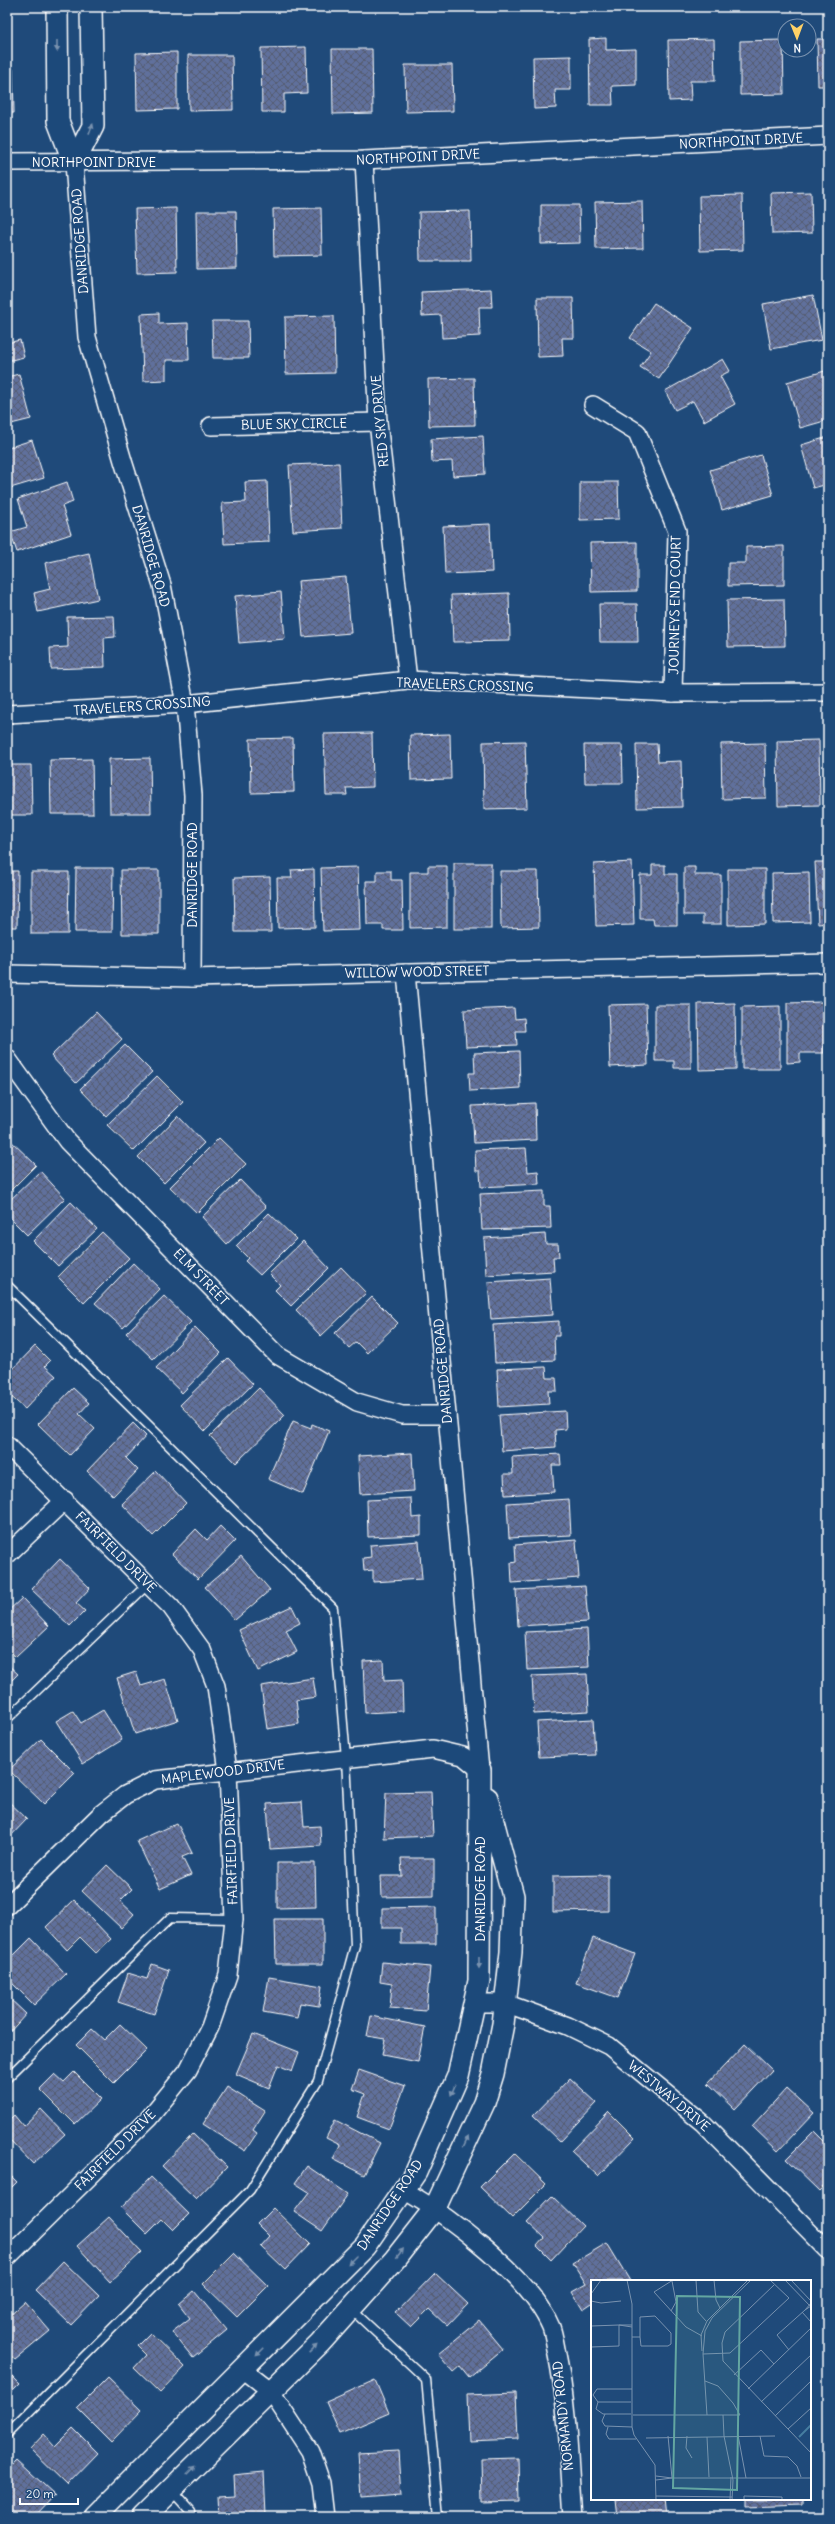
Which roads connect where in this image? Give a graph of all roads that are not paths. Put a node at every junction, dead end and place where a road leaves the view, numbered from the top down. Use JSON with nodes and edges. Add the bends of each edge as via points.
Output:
{"nodes":[{"id":1,"x":57,"y":7,"type":"edge"},
{"id":2,"x":91,"y":7,"type":"edge"},
{"id":3,"x":828,"y":136,"type":"edge"},
{"id":4,"x":364,"y":160,"type":"junction"},
{"id":5,"x":7,"y":162,"type":"edge"},
{"id":6,"x":74,"y":163,"type":"junction"},
{"id":7,"x":593,"y":405,"type":"dead end"},
{"id":8,"x":378,"y":422,"type":"junction"},
{"id":9,"x":211,"y":426,"type":"dead end"},
{"id":10,"x":408,"y":680,"type":"junction"},
{"id":11,"x":828,"y":692,"type":"edge"},
{"id":12,"x":673,"y":693,"type":"junction"},
{"id":13,"x":185,"y":704,"type":"junction"},
{"id":14,"x":7,"y":714,"type":"edge"},
{"id":15,"x":828,"y":963,"type":"edge"},
{"id":16,"x":406,"y":973,"type":"junction"},
{"id":17,"x":7,"y":974,"type":"edge"},
{"id":18,"x":192,"y":978,"type":"junction"},
{"id":19,"x":7,"y":1058,"type":"edge"},
{"id":20,"x":7,"y":1285,"type":"edge"},
{"id":21,"x":447,"y":1415,"type":"junction"},
{"id":22,"x":7,"y":1444,"type":"edge"},
{"id":23,"x":65,"y":1500,"type":"junction"},
{"id":24,"x":7,"y":1555,"type":"edge"},
{"id":25,"x":148,"y":1584,"type":"junction"},
{"id":26,"x":7,"y":1719,"type":"edge"},
{"id":27,"x":346,"y":1758,"type":"junction"},
{"id":28,"x":480,"y":1770,"type":"junction"},
{"id":29,"x":228,"y":1771,"type":"junction"},
{"id":30,"x":7,"y":1906,"type":"edge"},
{"id":31,"x":234,"y":1919,"type":"junction"},
{"id":32,"x":476,"y":2003,"type":"junction"},
{"id":33,"x":505,"y":2003,"type":"junction"},
{"id":34,"x":7,"y":2078,"type":"edge"},
{"id":35,"x":404,"y":2190,"type":"junction"},
{"id":36,"x":435,"y":2208,"type":"junction"},
{"id":37,"x":828,"y":2250,"type":"edge"},
{"id":38,"x":7,"y":2258,"type":"edge"},
{"id":39,"x":351,"y":2309,"type":"junction"},
{"id":40,"x":243,"y":2369,"type":"junction"},
{"id":41,"x":270,"y":2390,"type":"junction"},
{"id":42,"x":7,"y":2434,"type":"edge"},
{"id":43,"x":171,"y":2490,"type":"junction"},
{"id":44,"x":95,"y":2517,"type":"edge"},
{"id":45,"x":143,"y":2517,"type":"edge"},
{"id":46,"x":191,"y":2517,"type":"edge"},
{"id":47,"x":325,"y":2517,"type":"edge"},
{"id":48,"x":439,"y":2517,"type":"edge"},
{"id":49,"x":573,"y":2517,"type":"edge"}],
"edges":[{"from":1,"to":6,"type":"street","name":"DANRIDGE ROAD","one_way":true,"via":[[58,121]]},
{"from":6,"to":2,"type":"street","one_way":true,"via":[[94,126]]},
{"from":3,"to":4,"type":"street","name":"NORTHPOINT DRIVE"},
{"from":4,"to":6,"type":"street","name":"NORTHPOINT DRIVE"},
{"from":4,"to":8,"type":"street","name":"RED SKY DRIVE"},
{"from":5,"to":6,"type":"street","name":"NORTHPOINT DRIVE"},
{"from":6,"to":13,"type":"street","name":"DANRIDGE ROAD","via":[[87,337],[162,585]]},
{"from":7,"to":12,"type":"street","name":"JOURNEYS END COURT","via":[[637,432],[677,531]]},
{"from":8,"to":9,"type":"street","name":"BLUE SKY CIRCLE"},
{"from":8,"to":10,"type":"street","name":"RED SKY DRIVE"},
{"from":10,"to":12,"type":"street","name":"TRAVELERS CROSSING"},
{"from":10,"to":13,"type":"street","name":"TRAVELERS CROSSING"},
{"from":11,"to":12,"type":"street","name":"TRAVELERS CROSSING"},
{"from":13,"to":14,"type":"street","name":"TRAVELERS CROSSING"},
{"from":13,"to":18,"type":"street","name":"DANRIDGE ROAD","via":[[193,795]]},
{"from":15,"to":16,"type":"street","name":"WILLOW WOOD STREET"},
{"from":16,"to":18,"type":"street","name":"WILLOW WOOD STREET"},
{"from":16,"to":21,"type":"street","name":"DANRIDGE ROAD"},
{"from":17,"to":18,"type":"street","name":"WILLOW WOOD STREET"},
{"from":19,"to":21,"type":"street","name":"ELM STREET","via":[[67,1141],[277,1355],[357,1402],[402,1415]]},
{"from":20,"to":27,"type":"lane","via":[[333,1608]]},
{"from":21,"to":28,"type":"street","name":"DANRIDGE ROAD"},
{"from":22,"to":23,"type":"street","name":"FAIRFIELD DRIVE"},
{"from":23,"to":24,"type":"street"},
{"from":23,"to":25,"type":"street","name":"FAIRFIELD DRIVE"},
{"from":25,"to":26,"type":"lane"},
{"from":25,"to":29,"type":"street","name":"FAIRFIELD DRIVE","via":[[171,1607],[202,1650],[216,1686]]},
{"from":27,"to":28,"type":"street","name":"MAPLEWOOD DRIVE","via":[[433,1749],[463,1756]]},
{"from":27,"to":29,"type":"street","name":"MAPLEWOOD DRIVE"},
{"from":27,"to":42,"type":"lane","via":[[355,1945],[318,2081],[250,2190]]},
{"from":28,"to":32,"type":"street","name":"DANRIDGE ROAD","one_way":true,"via":[[479,1981]]},
{"from":28,"to":33,"type":"street","name":"DANRIDGE ROAD","via":[[513,1896],[511,1952]]},
{"from":29,"to":30,"type":"street","name":"MAPLEWOOD DRIVE","via":[[154,1780],[124,1795],[102,1813]]},
{"from":29,"to":31,"type":"street","name":"FAIRFIELD DRIVE"},
{"from":31,"to":34,"type":"lane","via":[[170,1918]]},
{"from":31,"to":38,"type":"street","name":"FAIRFIELD DRIVE","via":[[228,1975],[210,2027],[188,2070],[149,2118]]},
{"from":32,"to":33,"type":"street","name":"WESTWAY DRIVE"},
{"from":32,"to":35,"type":"street","name":"DANRIDGE ROAD","one_way":true,"via":[[458,2076],[416,2172]]},
{"from":36,"to":33,"type":"street","name":"DANRIDGE ROAD","one_way":true,"via":[[484,2103],[493,2074]]},
{"from":33,"to":37,"type":"street","name":"WESTWAY DRIVE","via":[[568,2026],[609,2046],[703,2123]]},
{"from":35,"to":36,"type":"street","name":"NORMANDY ROAD"},
{"from":35,"to":40,"type":"street","name":"DANRIDGE ROAD","one_way":true,"via":[[365,2246]]},
{"from":39,"to":36,"type":"street","name":"DANRIDGE ROAD","one_way":true},
{"from":36,"to":49,"type":"street","name":"NORMANDY ROAD","via":[[495,2257],[532,2298],[551,2327],[562,2378]]},
{"from":41,"to":39,"type":"street","name":"DANRIDGE ROAD","one_way":true,"via":[[320,2343]]},
{"from":39,"to":48,"type":"lane","via":[[426,2379]]},
{"from":40,"to":41,"type":"street"},
{"from":40,"to":44,"type":"street","name":"DANRIDGE ROAD"},
{"from":43,"to":41,"type":"street","name":"DANRIDGE ROAD","one_way":true},
{"from":41,"to":47,"type":"street","via":[[310,2451],[321,2483]]},
{"from":43,"to":45,"type":"street","name":"DANRIDGE ROAD"},
{"from":43,"to":46,"type":"lane","via":[[191,2512]]}]}
